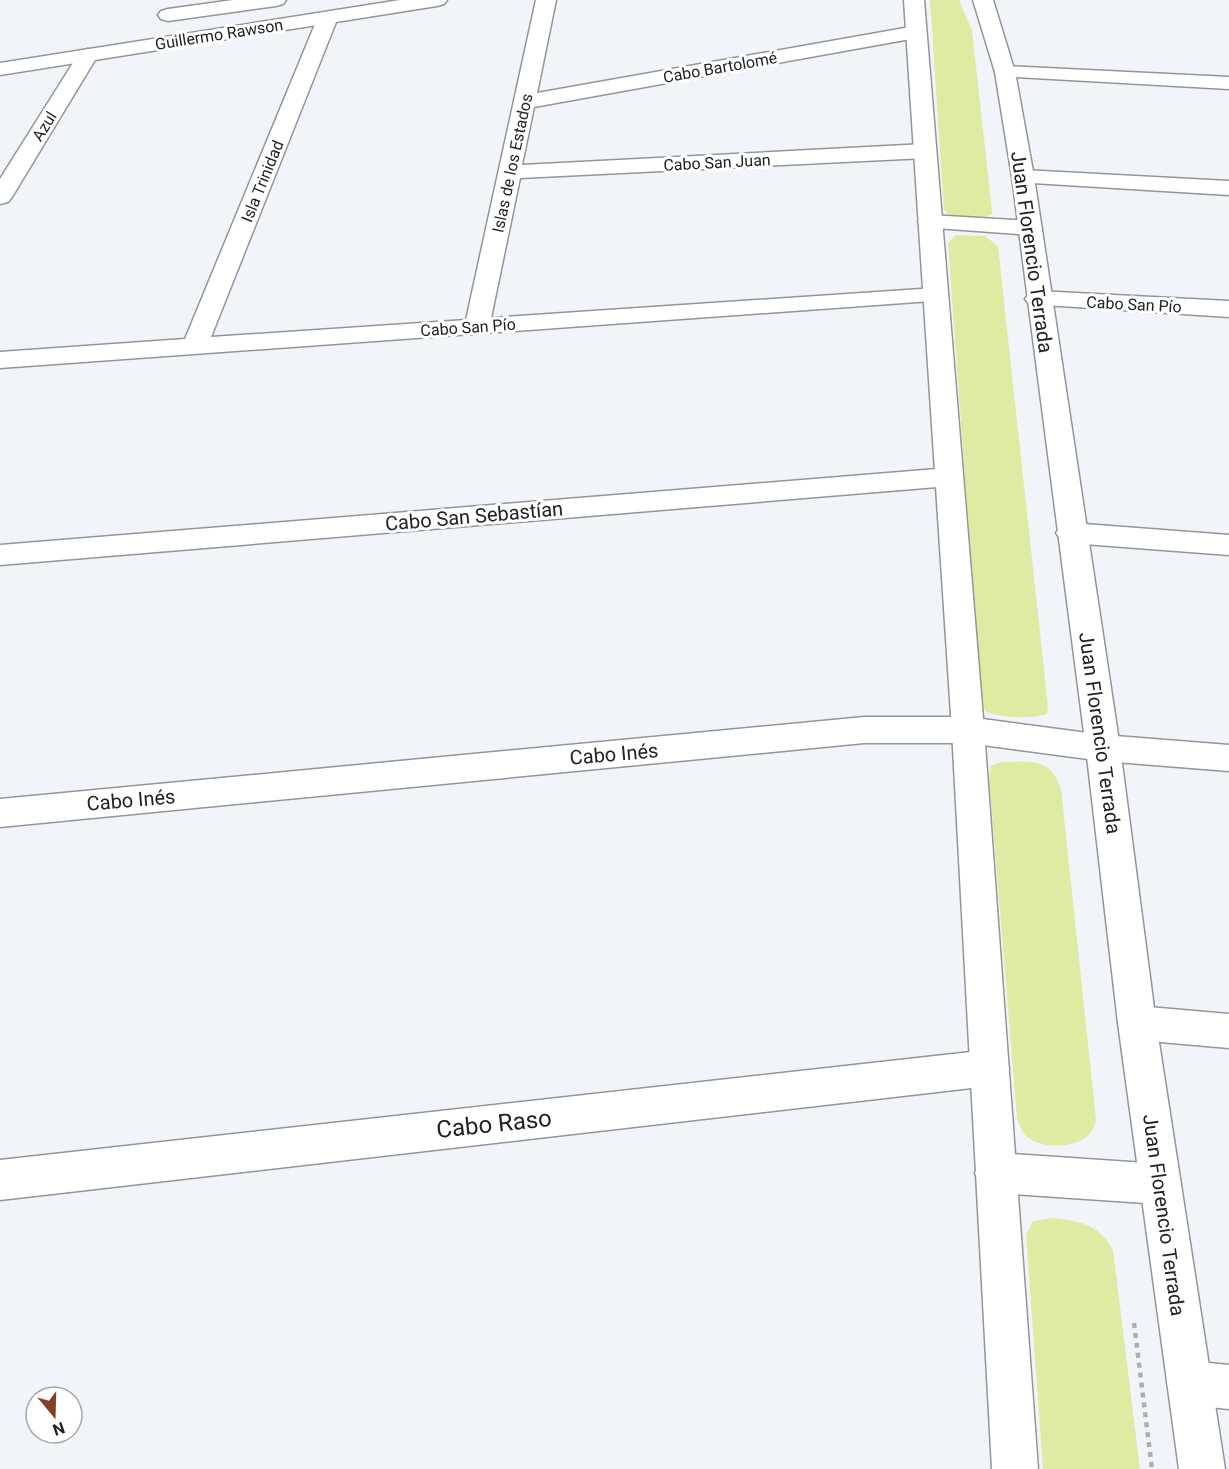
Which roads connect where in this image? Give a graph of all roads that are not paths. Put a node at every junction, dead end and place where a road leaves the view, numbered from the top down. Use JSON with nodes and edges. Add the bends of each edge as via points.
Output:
{"nodes":[{"id":1,"x":271,"y":0,"type":"edge"},
{"id":2,"x":437,"y":0,"type":"edge"},
{"id":3,"x":546,"y":0,"type":"edge"},
{"id":4,"x":914,"y":0,"type":"edge"},
{"id":5,"x":983,"y":0,"type":"edge"},
{"id":6,"x":168,"y":15,"type":"dead end"},
{"id":7,"x":328,"y":17,"type":"junction"},
{"id":8,"x":265,"y":27,"type":"junction"},
{"id":9,"x":916,"y":32,"type":"junction"},
{"id":10,"x":88,"y":55,"type":"junction"},
{"id":11,"x":0,"y":69,"type":"edge"},
{"id":12,"x":1005,"y":72,"type":"junction"},
{"id":13,"x":1229,"y":84,"type":"edge"},
{"id":14,"x":525,"y":102,"type":"junction"},
{"id":15,"x":925,"y":151,"type":"junction"},
{"id":16,"x":510,"y":172,"type":"junction"},
{"id":17,"x":1023,"y":177,"type":"junction"},
{"id":18,"x":1229,"y":188,"type":"edge"},
{"id":19,"x":0,"y":197,"type":"edge"},
{"id":20,"x":930,"y":222,"type":"junction"},
{"id":21,"x":1030,"y":228,"type":"junction"},
{"id":22,"x":936,"y":295,"type":"junction"},
{"id":23,"x":1038,"y":299,"type":"junction"},
{"id":24,"x":1229,"y":309,"type":"edge"},
{"id":25,"x":477,"y":326,"type":"junction"},
{"id":26,"x":195,"y":345,"type":"junction"},
{"id":27,"x":0,"y":360,"type":"edge"},
{"id":28,"x":949,"y":477,"type":"junction"},
{"id":29,"x":1071,"y":533,"type":"junction"},
{"id":30,"x":1229,"y":545,"type":"edge"},
{"id":31,"x":0,"y":555,"type":"edge"},
{"id":32,"x":968,"y":730,"type":"junction"},
{"id":33,"x":1103,"y":748,"type":"junction"},
{"id":34,"x":1229,"y":758,"type":"edge"},
{"id":35,"x":0,"y":813,"type":"edge"},
{"id":36,"x":1137,"y":1023,"type":"junction"},
{"id":37,"x":1229,"y":1031,"type":"edge"},
{"id":38,"x":989,"y":1068,"type":"junction"},
{"id":39,"x":996,"y":1173,"type":"junction"},
{"id":40,"x":0,"y":1180,"type":"edge"},
{"id":41,"x":1160,"y":1184,"type":"junction"},
{"id":42,"x":1209,"y":1385,"type":"edge"},
{"id":43,"x":1015,"y":1469,"type":"edge"},
{"id":44,"x":1202,"y":1469,"type":"edge"}],
"edges":[{"from":1,"to":6,"type":"street"},
{"from":1,"to":8,"type":"street"},
{"from":2,"to":7,"type":"street","name":"Guillermo Rawson"},
{"from":3,"to":14,"type":"street","name":"Islas de los Estados"},
{"from":4,"to":9,"type":"street"},
{"from":5,"to":12,"type":"street","name":"Juan Florencio Terrada"},
{"from":7,"to":8,"type":"street","name":"Guillermo Rawson"},
{"from":7,"to":26,"type":"street","name":"Isla Trinidad"},
{"from":8,"to":10,"type":"street","name":"Guillermo Rawson"},
{"from":9,"to":14,"type":"street","name":"Cabo Bartolomé"},
{"from":9,"to":15,"type":"street"},
{"from":10,"to":11,"type":"street","name":"Guillermo Rawson"},
{"from":10,"to":19,"type":"street","name":"Azul"},
{"from":12,"to":13,"type":"street"},
{"from":12,"to":17,"type":"street","name":"Juan Florencio Terrada"},
{"from":14,"to":16,"type":"street","name":"Islas de los Estados"},
{"from":15,"to":16,"type":"street","name":"Cabo San Juan"},
{"from":15,"to":20,"type":"street"},
{"from":16,"to":25,"type":"street","name":"Islas de los Estados"},
{"from":17,"to":18,"type":"street"},
{"from":17,"to":21,"type":"street","name":"Juan Florencio Terrada"},
{"from":20,"to":21,"type":"street"},
{"from":20,"to":22,"type":"street"},
{"from":21,"to":23,"type":"street","name":"Juan Florencio Terrada"},
{"from":22,"to":25,"type":"street","name":"Cabo San Pío"},
{"from":22,"to":28,"type":"street"},
{"from":23,"to":24,"type":"street","name":"Cabo San Pío"},
{"from":23,"to":29,"type":"street","name":"Juan Florencio Terrada"},
{"from":25,"to":26,"type":"street","name":"Cabo San Pío"},
{"from":26,"to":27,"type":"street","name":"Cabo San Pío"},
{"from":28,"to":31,"type":"street","name":"Cabo San Sebastían"},
{"from":28,"to":32,"type":"street"},
{"from":29,"to":30,"type":"street"},
{"from":29,"to":33,"type":"street","name":"Juan Florencio Terrada"},
{"from":32,"to":33,"type":"street","name":"Cabo Inés"},
{"from":32,"to":35,"type":"street","name":"Cabo Inés","via":[[864,730]]},
{"from":32,"to":38,"type":"street"},
{"from":33,"to":34,"type":"street","name":"Cabo Inés"},
{"from":33,"to":36,"type":"street","name":"Juan Florencio Terrada"},
{"from":36,"to":37,"type":"street"},
{"from":36,"to":41,"type":"street","name":"Juan Florencio Terrada"},
{"from":38,"to":39,"type":"street"},
{"from":38,"to":40,"type":"street","name":"Cabo Raso"},
{"from":39,"to":41,"type":"street"},
{"from":39,"to":43,"type":"street"},
{"from":41,"to":42,"type":"street","name":"Juan Florencio Terrada"},
{"from":42,"to":44,"type":"street","name":"Juan Florencio Terrada"}]}
